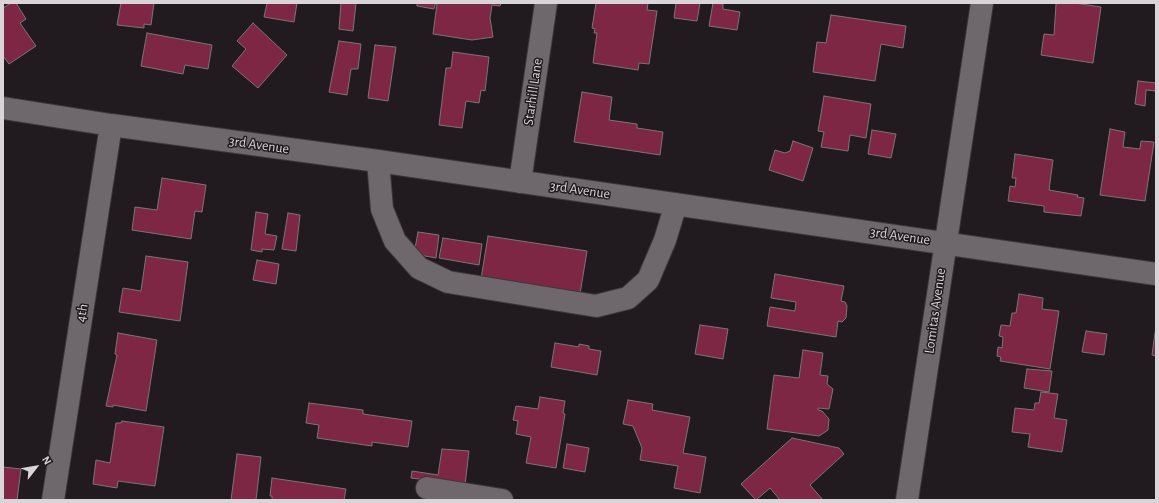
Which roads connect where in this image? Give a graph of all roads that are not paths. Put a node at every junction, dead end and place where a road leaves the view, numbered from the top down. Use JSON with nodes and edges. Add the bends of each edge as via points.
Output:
{"nodes":[{"id":1,"x":546,"y":3,"type":"edge"},
{"id":2,"x":982,"y":3,"type":"edge"},
{"id":3,"x":3,"y":108,"type":"edge"},
{"id":4,"x":111,"y":125,"type":"junction"},
{"id":5,"x":378,"y":161,"type":"junction"},
{"id":6,"x":520,"y":182,"type":"junction"},
{"id":7,"x":676,"y":204,"type":"junction"},
{"id":8,"x":945,"y":243,"type":"junction"},
{"id":9,"x":1156,"y":274,"type":"edge"},
{"id":10,"x":427,"y":488,"type":"dead end"},
{"id":11,"x":53,"y":500,"type":"edge"},
{"id":12,"x":502,"y":500,"type":"edge"},
{"id":13,"x":907,"y":500,"type":"edge"}],
"edges":[{"from":1,"to":6,"type":"street","name":"Starhill Lane"},
{"from":2,"to":8,"type":"street","name":"Lomitas Avenue"},
{"from":3,"to":4,"type":"street","name":"3rd Avenue"},
{"from":4,"to":5,"type":"street","name":"3rd Avenue"},
{"from":4,"to":11,"type":"street","name":"4th"},
{"from":5,"to":6,"type":"street","name":"3rd Avenue"},
{"from":5,"to":7,"type":"street","via":[[382,209],[395,241],[419,268],[448,282],[596,306],[628,298],[648,280],[665,240]]},
{"from":6,"to":7,"type":"street","name":"3rd Avenue"},
{"from":7,"to":8,"type":"street","name":"3rd Avenue"},
{"from":8,"to":9,"type":"street","name":"3rd Avenue"},
{"from":8,"to":13,"type":"street","name":"Lomitas Avenue"},
{"from":10,"to":12,"type":"street"}]}
